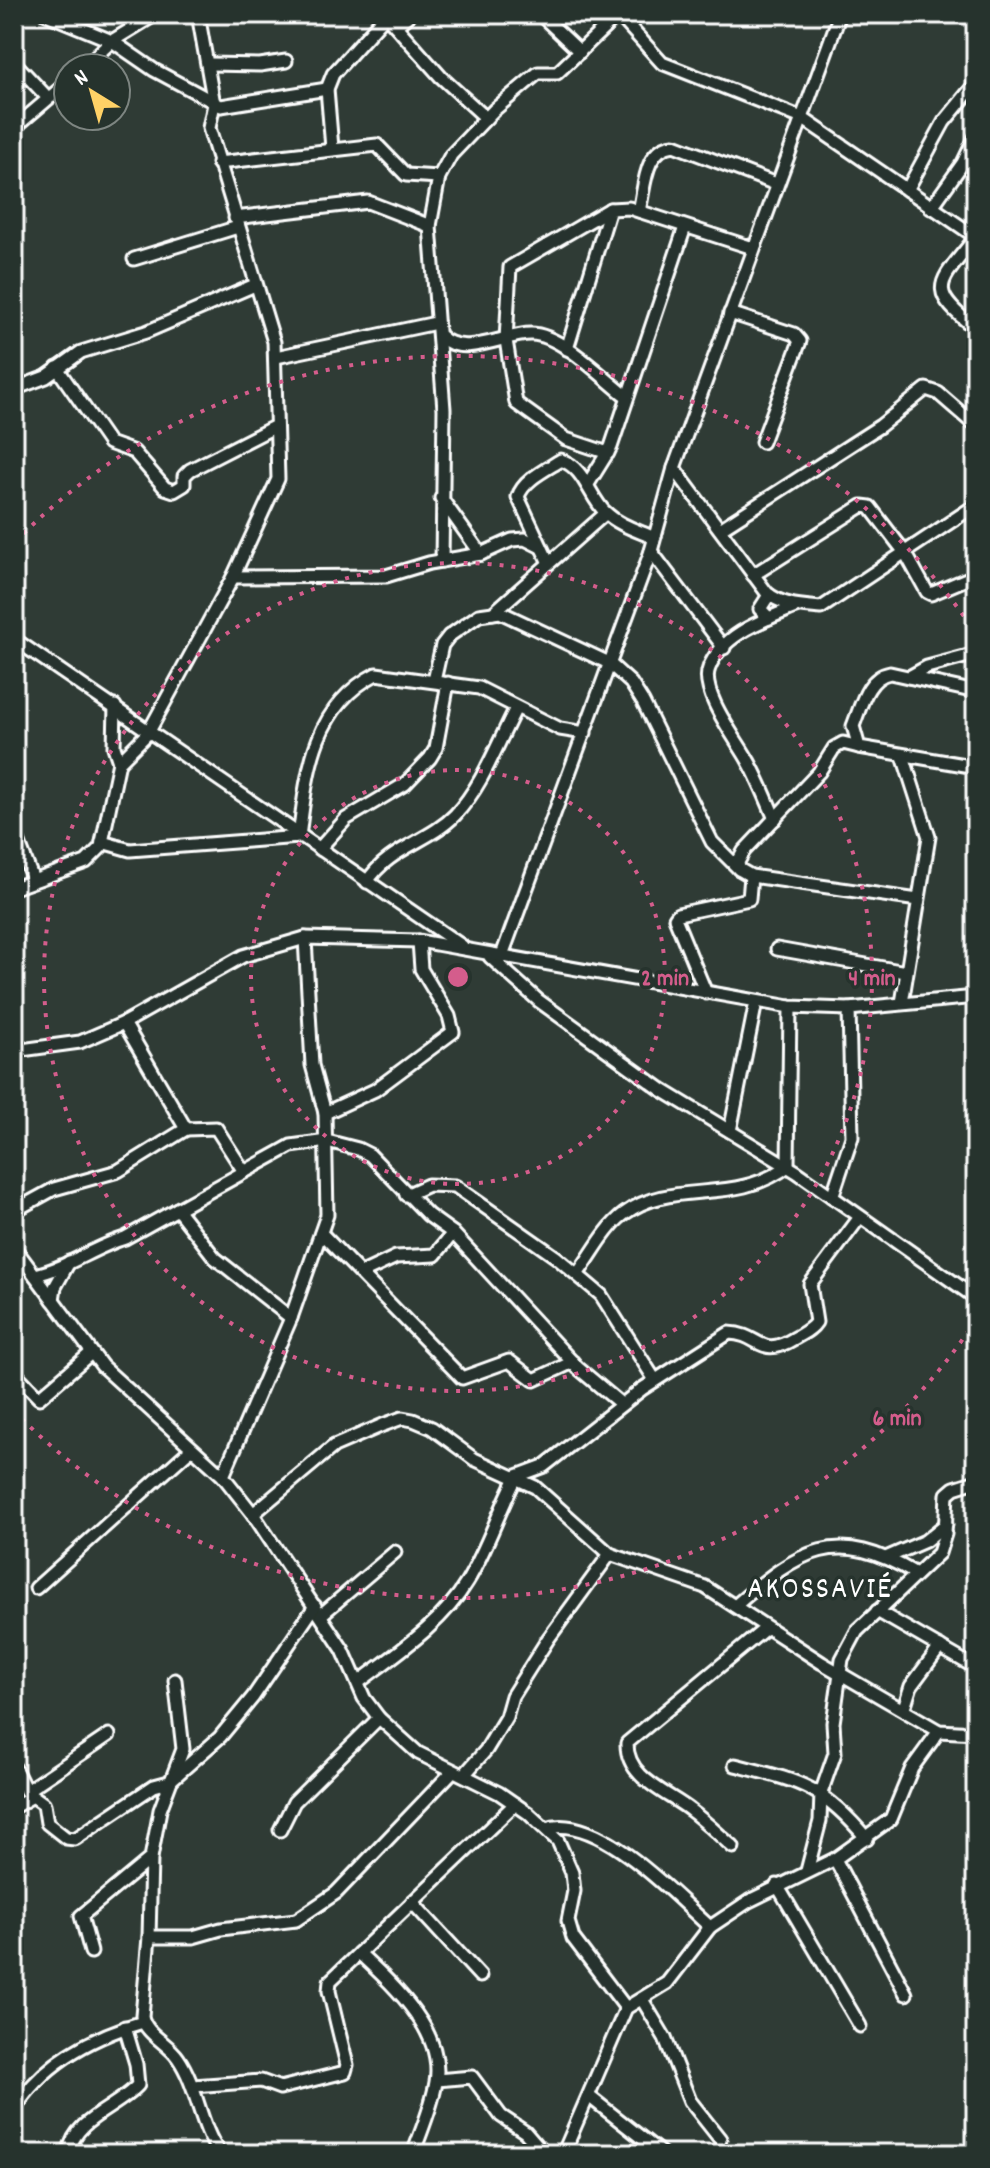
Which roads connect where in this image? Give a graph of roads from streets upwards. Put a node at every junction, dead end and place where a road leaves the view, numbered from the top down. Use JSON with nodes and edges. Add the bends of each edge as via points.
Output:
{"nodes":[{"id":1,"x":46,"y":14,"type":"edge"},
{"id":2,"x":156,"y":14,"type":"edge"},
{"id":3,"x":198,"y":14,"type":"edge"},
{"id":4,"x":410,"y":14,"type":"edge"},
{"id":5,"x":540,"y":14,"type":"edge"},
{"id":6,"x":618,"y":14,"type":"edge"},
{"id":7,"x":840,"y":14,"type":"edge"},
{"id":8,"x":958,"y":14,"type":"edge"},
{"id":9,"x":386,"y":15,"type":"edge"},
{"id":10,"x":976,"y":16,"type":"edge"},
{"id":11,"x":396,"y":26,"type":"junction"},
{"id":12,"x":112,"y":41,"type":"junction"},
{"id":13,"x":100,"y":52,"type":"edge"},
{"id":14,"x":580,"y":52,"type":"junction"},
{"id":15,"x":286,"y":61,"type":"dead end"},
{"id":16,"x":14,"y":62,"type":"edge"},
{"id":17,"x":210,"y":64,"type":"junction"},
{"id":18,"x":976,"y":83,"type":"edge"},
{"id":19,"x":327,"y":89,"type":"junction"},
{"id":20,"x":52,"y":95,"type":"edge"},
{"id":21,"x":48,"y":98,"type":"junction"},
{"id":22,"x":214,"y":104,"type":"junction"},
{"id":23,"x":486,"y":118,"type":"junction"},
{"id":24,"x":802,"y":118,"type":"junction"},
{"id":25,"x":14,"y":128,"type":"edge"},
{"id":26,"x":976,"y":136,"type":"edge"},
{"id":27,"x":332,"y":148,"type":"junction"},
{"id":28,"x":218,"y":163,"type":"junction"},
{"id":29,"x":439,"y":177,"type":"junction"},
{"id":30,"x":776,"y":184,"type":"junction"},
{"id":31,"x":907,"y":190,"type":"junction"},
{"id":32,"x":931,"y":208,"type":"junction"},
{"id":33,"x":610,"y":209,"type":"junction"},
{"id":34,"x":639,"y":211,"type":"junction"},
{"id":35,"x":236,"y":222,"type":"junction"},
{"id":36,"x":430,"y":226,"type":"junction"},
{"id":37,"x":685,"y":227,"type":"junction"},
{"id":38,"x":976,"y":237,"type":"edge"},
{"id":39,"x":753,"y":248,"type":"junction"},
{"id":40,"x":134,"y":259,"type":"dead end"},
{"id":41,"x":255,"y":285,"type":"junction"},
{"id":42,"x":730,"y":313,"type":"junction"},
{"id":43,"x":436,"y":323,"type":"junction"},
{"id":44,"x":976,"y":329,"type":"edge"},
{"id":45,"x":440,"y":336,"type":"junction"},
{"id":46,"x":506,"y":340,"type":"junction"},
{"id":47,"x":567,"y":349,"type":"junction"},
{"id":48,"x":276,"y":357,"type":"junction"},
{"id":49,"x":57,"y":368,"type":"junction"},
{"id":50,"x":14,"y":389,"type":"edge"},
{"id":51,"x":625,"y":395,"type":"junction"},
{"id":52,"x":976,"y":426,"type":"edge"},
{"id":53,"x":274,"y":427,"type":"junction"},
{"id":54,"x":762,"y":442,"type":"dead end"},
{"id":55,"x":608,"y":453,"type":"junction"},
{"id":56,"x":674,"y":468,"type":"junction"},
{"id":57,"x":588,"y":484,"type":"junction"},
{"id":58,"x":441,"y":498,"type":"junction"},
{"id":59,"x":976,"y":505,"type":"edge"},
{"id":60,"x":606,"y":513,"type":"junction"},
{"id":61,"x":720,"y":529,"type":"junction"},
{"id":62,"x":652,"y":537,"type":"junction"},
{"id":63,"x":541,"y":547,"type":"junction"},
{"id":64,"x":651,"y":551,"type":"junction"},
{"id":65,"x":481,"y":554,"type":"junction"},
{"id":66,"x":906,"y":554,"type":"junction"},
{"id":67,"x":442,"y":561,"type":"junction"},
{"id":68,"x":548,"y":561,"type":"junction"},
{"id":69,"x":753,"y":575,"type":"junction"},
{"id":70,"x":976,"y":575,"type":"edge"},
{"id":71,"x":233,"y":577,"type":"junction"},
{"id":72,"x":769,"y":595,"type":"junction"},
{"id":73,"x":798,"y":606,"type":"junction"},
{"id":74,"x":493,"y":613,"type":"junction"},
{"id":75,"x":769,"y":618,"type":"junction"},
{"id":76,"x":14,"y":639,"type":"edge"},
{"id":77,"x":724,"y":648,"type":"junction"},
{"id":78,"x":976,"y":654,"type":"edge"},
{"id":79,"x":609,"y":663,"type":"junction"},
{"id":80,"x":909,"y":677,"type":"junction"},
{"id":81,"x":434,"y":681,"type":"junction"},
{"id":82,"x":448,"y":683,"type":"junction"},
{"id":83,"x":976,"y":692,"type":"edge"},
{"id":84,"x":115,"y":706,"type":"junction"},
{"id":85,"x":516,"y":708,"type":"junction"},
{"id":86,"x":148,"y":733,"type":"junction"},
{"id":87,"x":585,"y":733,"type":"junction"},
{"id":88,"x":859,"y":747,"type":"junction"},
{"id":89,"x":903,"y":756,"type":"junction"},
{"id":90,"x":119,"y":762,"type":"junction"},
{"id":91,"x":976,"y":767,"type":"edge"},
{"id":92,"x":775,"y":819,"type":"junction"},
{"id":93,"x":14,"y":830,"type":"edge"},
{"id":94,"x":299,"y":837,"type":"junction"},
{"id":95,"x":102,"y":842,"type":"junction"},
{"id":96,"x":319,"y":849,"type":"junction"},
{"id":97,"x":739,"y":869,"type":"junction"},
{"id":98,"x":751,"y":876,"type":"junction"},
{"id":99,"x":33,"y":880,"type":"junction"},
{"id":100,"x":367,"y":882,"type":"junction"},
{"id":101,"x":14,"y":888,"type":"edge"},
{"id":102,"x":918,"y":900,"type":"junction"},
{"id":103,"x":305,"y":938,"type":"junction"},
{"id":104,"x":419,"y":941,"type":"junction"},
{"id":105,"x":466,"y":949,"type":"junction"},
{"id":106,"x":777,"y":949,"type":"dead end"},
{"id":107,"x":487,"y":954,"type":"junction"},
{"id":108,"x":501,"y":958,"type":"junction"},
{"id":109,"x":906,"y":972,"type":"junction"},
{"id":110,"x":706,"y":993,"type":"junction"},
{"id":111,"x":976,"y":997,"type":"edge"},
{"id":112,"x":756,"y":1002,"type":"junction"},
{"id":113,"x":902,"y":1003,"type":"junction"},
{"id":114,"x":790,"y":1007,"type":"junction"},
{"id":115,"x":849,"y":1009,"type":"junction"},
{"id":116,"x":124,"y":1023,"type":"junction"},
{"id":117,"x":14,"y":1051,"type":"edge"},
{"id":118,"x":325,"y":1113,"type":"junction"},
{"id":119,"x":186,"y":1129,"type":"junction"},
{"id":120,"x":730,"y":1131,"type":"junction"},
{"id":121,"x":327,"y":1141,"type":"junction"},
{"id":122,"x":788,"y":1166,"type":"junction"},
{"id":123,"x":243,"y":1170,"type":"junction"},
{"id":124,"x":406,"y":1195,"type":"junction"},
{"id":125,"x":832,"y":1197,"type":"junction"},
{"id":126,"x":177,"y":1209,"type":"junction"},
{"id":127,"x":14,"y":1211,"type":"edge"},
{"id":128,"x":860,"y":1217,"type":"junction"},
{"id":129,"x":321,"y":1233,"type":"junction"},
{"id":130,"x":453,"y":1233,"type":"junction"},
{"id":131,"x":14,"y":1247,"type":"edge"},
{"id":132,"x":69,"y":1262,"type":"junction"},
{"id":133,"x":362,"y":1273,"type":"junction"},
{"id":134,"x":578,"y":1273,"type":"junction"},
{"id":135,"x":35,"y":1275,"type":"junction"},
{"id":136,"x":976,"y":1298,"type":"edge"},
{"id":137,"x":53,"y":1300,"type":"junction"},
{"id":138,"x":291,"y":1318,"type":"junction"},
{"id":139,"x":91,"y":1353,"type":"junction"},
{"id":140,"x":573,"y":1362,"type":"junction"},
{"id":141,"x":14,"y":1372,"type":"edge"},
{"id":142,"x":655,"y":1380,"type":"junction"},
{"id":143,"x":621,"y":1404,"type":"junction"},
{"id":144,"x":191,"y":1449,"type":"junction"},
{"id":145,"x":223,"y":1476,"type":"junction"},
{"id":146,"x":517,"y":1476,"type":"junction"},
{"id":147,"x":976,"y":1481,"type":"edge"},
{"id":148,"x":253,"y":1514,"type":"junction"},
{"id":149,"x":946,"y":1524,"type":"junction"},
{"id":150,"x":395,"y":1552,"type":"dead end"},
{"id":151,"x":610,"y":1554,"type":"junction"},
{"id":152,"x":888,"y":1557,"type":"junction"},
{"id":153,"x":916,"y":1574,"type":"junction"},
{"id":154,"x":36,"y":1588,"type":"dead end"},
{"id":155,"x":735,"y":1606,"type":"junction"},
{"id":156,"x":318,"y":1610,"type":"junction"},
{"id":157,"x":877,"y":1611,"type":"junction"},
{"id":158,"x":766,"y":1628,"type":"junction"},
{"id":159,"x":940,"y":1647,"type":"junction"},
{"id":160,"x":976,"y":1668,"type":"edge"},
{"id":161,"x":840,"y":1673,"type":"junction"},
{"id":162,"x":175,"y":1680,"type":"dead end"},
{"id":163,"x":359,"y":1682,"type":"junction"},
{"id":164,"x":904,"y":1708,"type":"junction"},
{"id":165,"x":379,"y":1718,"type":"junction"},
{"id":166,"x":939,"y":1731,"type":"junction"},
{"id":167,"x":976,"y":1733,"type":"edge"},
{"id":168,"x":109,"y":1735,"type":"dead end"},
{"id":169,"x":735,"y":1765,"type":"dead end"},
{"id":170,"x":14,"y":1767,"type":"edge"},
{"id":171,"x":458,"y":1773,"type":"junction"},
{"id":172,"x":169,"y":1782,"type":"junction"},
{"id":173,"x":821,"y":1793,"type":"junction"},
{"id":174,"x":29,"y":1794,"type":"junction"},
{"id":175,"x":515,"y":1804,"type":"junction"},
{"id":176,"x":14,"y":1807,"type":"edge"},
{"id":177,"x":546,"y":1829,"type":"junction"},
{"id":178,"x":280,"y":1830,"type":"dead end"},
{"id":179,"x":867,"y":1839,"type":"junction"},
{"id":180,"x":733,"y":1847,"type":"dead end"},
{"id":181,"x":151,"y":1858,"type":"junction"},
{"id":182,"x":835,"y":1859,"type":"junction"},
{"id":183,"x":807,"y":1871,"type":"junction"},
{"id":184,"x":777,"y":1885,"type":"junction"},
{"id":185,"x":412,"y":1902,"type":"junction"},
{"id":186,"x":710,"y":1927,"type":"junction"},
{"id":187,"x":149,"y":1937,"type":"junction"},
{"id":188,"x":91,"y":1952,"type":"dead end"},
{"id":189,"x":359,"y":1953,"type":"junction"},
{"id":190,"x":480,"y":1976,"type":"dead end"},
{"id":191,"x":906,"y":1994,"type":"dead end"},
{"id":192,"x":643,"y":2001,"type":"junction"},
{"id":193,"x":626,"y":2008,"type":"junction"},
{"id":194,"x":143,"y":2022,"type":"junction"},
{"id":195,"x":860,"y":2026,"type":"dead end"},
{"id":196,"x":125,"y":2027,"type":"junction"},
{"id":197,"x":437,"y":2080,"type":"junction"},
{"id":198,"x":193,"y":2086,"type":"junction"},
{"id":199,"x":590,"y":2097,"type":"junction"},
{"id":200,"x":14,"y":2110,"type":"edge"},
{"id":201,"x":720,"y":2139,"type":"dead end"},
{"id":202,"x":69,"y":2152,"type":"edge"},
{"id":203,"x":566,"y":2153,"type":"edge"},
{"id":204,"x":220,"y":2154,"type":"edge"},
{"id":205,"x":413,"y":2154,"type":"edge"},
{"id":206,"x":544,"y":2154,"type":"edge"},
{"id":207,"x":662,"y":2154,"type":"edge"}],
"edges":[{"from":1,"to":12,"type":"street"},
{"from":2,"to":12,"type":"street"},
{"from":3,"to":17,"type":"street"},
{"from":4,"to":11,"type":"street"},
{"from":5,"to":14,"type":"street"},
{"from":6,"to":14,"type":"street"},
{"from":6,"to":24,"type":"street","via":[[662,63]]},
{"from":7,"to":24,"type":"street"},
{"from":8,"to":10,"type":"street"},
{"from":9,"to":11,"type":"street"},
{"from":9,"to":19,"type":"street","via":[[338,67]]},
{"from":11,"to":23,"type":"street"},
{"from":12,"to":13,"type":"street"},
{"from":12,"to":22,"type":"street"},
{"from":14,"to":23,"type":"street","via":[[557,73],[538,73]]},
{"from":15,"to":17,"type":"street"},
{"from":16,"to":21,"type":"street"},
{"from":17,"to":22,"type":"street"},
{"from":18,"to":31,"type":"street","via":[[944,122]]},
{"from":19,"to":22,"type":"street"},
{"from":19,"to":27,"type":"street"},
{"from":20,"to":21,"type":"street"},
{"from":21,"to":25,"type":"street"},
{"from":22,"to":28,"type":"street","via":[[209,128]]},
{"from":23,"to":29,"type":"street","via":[[451,155]]},
{"from":24,"to":30,"type":"street"},
{"from":24,"to":31,"type":"street"},
{"from":26,"to":32,"type":"street"},
{"from":27,"to":28,"type":"street"},
{"from":27,"to":29,"type":"street","via":[[377,145],[406,175]]},
{"from":28,"to":35,"type":"street"},
{"from":29,"to":36,"type":"street"},
{"from":30,"to":34,"type":"street","via":[[674,145],[662,146],[652,155]]},
{"from":30,"to":39,"type":"street"},
{"from":31,"to":32,"type":"street"},
{"from":32,"to":38,"type":"street"},
{"from":33,"to":34,"type":"street"},
{"from":33,"to":46,"type":"street","via":[[510,267]]},
{"from":33,"to":47,"type":"street"},
{"from":34,"to":37,"type":"street"},
{"from":35,"to":36,"type":"street","via":[[368,202]]},
{"from":35,"to":40,"type":"street"},
{"from":35,"to":41,"type":"street"},
{"from":36,"to":43,"type":"street"},
{"from":37,"to":39,"type":"street"},
{"from":37,"to":51,"type":"street"},
{"from":38,"to":44,"type":"street","via":[[947,274],[942,295],[947,307]]},
{"from":39,"to":42,"type":"street"},
{"from":41,"to":48,"type":"street"},
{"from":41,"to":49,"type":"street","via":[[146,332],[81,352]]},
{"from":42,"to":54,"type":"street","via":[[794,334],[800,341]]},
{"from":42,"to":56,"type":"street"},
{"from":43,"to":45,"type":"street"},
{"from":43,"to":48,"type":"street"},
{"from":45,"to":46,"type":"street","via":[[454,344]]},
{"from":45,"to":58,"type":"street","via":[[445,463]]},
{"from":46,"to":47,"type":"street","via":[[535,334]]},
{"from":46,"to":55,"type":"street","via":[[516,403],[566,439]]},
{"from":47,"to":51,"type":"street"},
{"from":48,"to":53,"type":"street"},
{"from":49,"to":50,"type":"street"},
{"from":49,"to":53,"type":"street","via":[[109,443],[134,452],[165,488],[174,491],[184,485],[190,470]]},
{"from":51,"to":55,"type":"street"},
{"from":52,"to":61,"type":"street","via":[[926,389],[880,426]]},
{"from":53,"to":71,"type":"street","via":[[278,479]]},
{"from":55,"to":57,"type":"street"},
{"from":56,"to":61,"type":"street"},
{"from":56,"to":62,"type":"street"},
{"from":57,"to":60,"type":"street"},
{"from":57,"to":63,"type":"street","via":[[561,460],[520,491],[519,503]]},
{"from":58,"to":65,"type":"street"},
{"from":58,"to":67,"type":"street"},
{"from":59,"to":66,"type":"street"},
{"from":60,"to":62,"type":"street"},
{"from":60,"to":68,"type":"street"},
{"from":61,"to":69,"type":"street"},
{"from":62,"to":64,"type":"street"},
{"from":63,"to":65,"type":"street","via":[[519,539]]},
{"from":63,"to":68,"type":"street"},
{"from":64,"to":77,"type":"street"},
{"from":64,"to":79,"type":"street"},
{"from":65,"to":67,"type":"street"},
{"from":66,"to":69,"type":"street","via":[[870,507],[862,506]]},
{"from":66,"to":70,"type":"street","via":[[931,594]]},
{"from":66,"to":73,"type":"street","via":[[821,608]]},
{"from":67,"to":71,"type":"street","via":[[386,576]]},
{"from":68,"to":74,"type":"street"},
{"from":69,"to":72,"type":"street"},
{"from":71,"to":86,"type":"street"},
{"from":72,"to":73,"type":"street"},
{"from":72,"to":75,"type":"street","via":[[760,609]]},
{"from":73,"to":75,"type":"street"},
{"from":74,"to":79,"type":"street"},
{"from":74,"to":81,"type":"street","via":[[468,621],[449,636]]},
{"from":75,"to":77,"type":"street"},
{"from":76,"to":84,"type":"street"},
{"from":77,"to":92,"type":"street","via":[[709,667],[708,684]]},
{"from":78,"to":80,"type":"street"},
{"from":79,"to":87,"type":"street"},
{"from":79,"to":97,"type":"street","via":[[643,702],[712,842]]},
{"from":80,"to":83,"type":"street"},
{"from":80,"to":88,"type":"street","via":[[890,673],[873,680],[853,726]]},
{"from":81,"to":82,"type":"street"},
{"from":81,"to":94,"type":"street","via":[[376,674],[330,714],[311,752]]},
{"from":82,"to":85,"type":"street","via":[[479,688]]},
{"from":82,"to":96,"type":"street","via":[[430,758],[405,784],[346,819]]},
{"from":84,"to":86,"type":"street"},
{"from":84,"to":90,"type":"street"},
{"from":85,"to":87,"type":"street","via":[[560,729]]},
{"from":85,"to":100,"type":"street","via":[[485,773],[453,817],[404,847]]},
{"from":86,"to":90,"type":"street"},
{"from":86,"to":94,"type":"street"},
{"from":87,"to":108,"type":"street"},
{"from":88,"to":89,"type":"street"},
{"from":88,"to":92,"type":"street","via":[[843,743],[834,748]]},
{"from":89,"to":91,"type":"street"},
{"from":89,"to":102,"type":"street","via":[[929,837]]},
{"from":90,"to":95,"type":"street"},
{"from":92,"to":97,"type":"street","via":[[744,851]]},
{"from":93,"to":99,"type":"street"},
{"from":94,"to":95,"type":"street","via":[[130,850]]},
{"from":94,"to":96,"type":"street"},
{"from":95,"to":99,"type":"street","via":[[86,862]]},
{"from":96,"to":100,"type":"street"},
{"from":97,"to":98,"type":"street"},
{"from":98,"to":102,"type":"street"},
{"from":98,"to":110,"type":"street","via":[[749,899],[675,918]]},
{"from":99,"to":101,"type":"street"},
{"from":100,"to":105,"type":"street"},
{"from":102,"to":109,"type":"street"},
{"from":103,"to":104,"type":"street"},
{"from":103,"to":116,"type":"street","via":[[243,956]]},
{"from":103,"to":118,"type":"street","via":[[312,1065]]},
{"from":104,"to":105,"type":"street"},
{"from":104,"to":118,"type":"street","via":[[421,969],[453,1032],[375,1090]]},
{"from":105,"to":107,"type":"street"},
{"from":106,"to":109,"type":"street"},
{"from":107,"to":108,"type":"street"},
{"from":107,"to":120,"type":"street","via":[[539,1001],[662,1090]]},
{"from":108,"to":110,"type":"street"},
{"from":109,"to":113,"type":"street"},
{"from":110,"to":112,"type":"street"},
{"from":111,"to":113,"type":"street"},
{"from":112,"to":114,"type":"street"},
{"from":112,"to":120,"type":"street"},
{"from":113,"to":115,"type":"street"},
{"from":114,"to":115,"type":"street"},
{"from":114,"to":122,"type":"street"},
{"from":115,"to":125,"type":"street","via":[[852,1137]]},
{"from":116,"to":117,"type":"street","via":[[80,1042]]},
{"from":116,"to":119,"type":"street"},
{"from":118,"to":121,"type":"street"},
{"from":119,"to":123,"type":"street","via":[[216,1128]]},
{"from":119,"to":127,"type":"street","via":[[118,1171],[54,1189]]},
{"from":120,"to":122,"type":"street"},
{"from":121,"to":123,"type":"street","via":[[291,1146]]},
{"from":121,"to":124,"type":"street","via":[[370,1155]]},
{"from":121,"to":129,"type":"street","via":[[327,1215]]},
{"from":122,"to":125,"type":"street"},
{"from":122,"to":134,"type":"street","via":[[770,1180],[746,1188],[638,1205],[621,1215]]},
{"from":123,"to":126,"type":"street"},
{"from":124,"to":130,"type":"street"},
{"from":124,"to":134,"type":"street","via":[[428,1185],[455,1186]]},
{"from":125,"to":128,"type":"street"},
{"from":126,"to":132,"type":"street"},
{"from":126,"to":138,"type":"street","via":[[215,1258]]},
{"from":128,"to":136,"type":"street"},
{"from":128,"to":142,"type":"street","via":[[810,1284],[816,1322],[812,1328],[779,1348],[729,1333]]},
{"from":129,"to":133,"type":"street"},
{"from":129,"to":138,"type":"street"},
{"from":130,"to":133,"type":"street","via":[[435,1255],[396,1257]]},
{"from":130,"to":140,"type":"street"},
{"from":131,"to":135,"type":"street"},
{"from":132,"to":135,"type":"street"},
{"from":132,"to":137,"type":"street"},
{"from":133,"to":140,"type":"street","via":[[462,1378],[509,1361],[534,1380]]},
{"from":134,"to":142,"type":"street","via":[[619,1319]]},
{"from":135,"to":137,"type":"street"},
{"from":137,"to":139,"type":"street"},
{"from":138,"to":145,"type":"street"},
{"from":139,"to":141,"type":"street","via":[[39,1398]]},
{"from":139,"to":144,"type":"street"},
{"from":140,"to":143,"type":"street"},
{"from":142,"to":143,"type":"street"},
{"from":143,"to":146,"type":"street","via":[[544,1466]]},
{"from":144,"to":145,"type":"street"},
{"from":144,"to":154,"type":"street"},
{"from":145,"to":148,"type":"street"},
{"from":146,"to":148,"type":"street","via":[[491,1469],[432,1428],[402,1418],[334,1446]]},
{"from":146,"to":151,"type":"street","via":[[557,1503]]},
{"from":146,"to":163,"type":"street","via":[[454,1601],[425,1631]]},
{"from":147,"to":149,"type":"street","via":[[947,1494]]},
{"from":148,"to":156,"type":"street"},
{"from":149,"to":152,"type":"street","via":[[925,1541]]},
{"from":149,"to":153,"type":"street","via":[[939,1553]]},
{"from":150,"to":156,"type":"street"},
{"from":151,"to":155,"type":"street","via":[[705,1587]]},
{"from":151,"to":171,"type":"street","via":[[548,1639],[486,1750]]},
{"from":152,"to":153,"type":"street"},
{"from":152,"to":155,"type":"street","via":[[865,1549],[824,1548],[767,1578]]},
{"from":153,"to":157,"type":"street"},
{"from":155,"to":158,"type":"street"},
{"from":156,"to":163,"type":"street"},
{"from":156,"to":172,"type":"street","via":[[239,1716]]},
{"from":157,"to":159,"type":"street"},
{"from":157,"to":161,"type":"street","via":[[849,1643]]},
{"from":158,"to":161,"type":"street"},
{"from":158,"to":180,"type":"street","via":[[627,1743],[627,1752],[648,1782]]},
{"from":159,"to":160,"type":"street"},
{"from":159,"to":164,"type":"street","via":[[911,1686]]},
{"from":161,"to":164,"type":"street"},
{"from":161,"to":173,"type":"street","via":[[835,1753]]},
{"from":162,"to":172,"type":"street","via":[[183,1749]]},
{"from":163,"to":165,"type":"street"},
{"from":164,"to":166,"type":"street"},
{"from":165,"to":171,"type":"street","via":[[405,1744]]},
{"from":165,"to":178,"type":"street","via":[[294,1802]]},
{"from":166,"to":167,"type":"street"},
{"from":166,"to":179,"type":"street","via":[[912,1768],[891,1819]]},
{"from":168,"to":174,"type":"street"},
{"from":169,"to":173,"type":"street"},
{"from":170,"to":174,"type":"street"},
{"from":171,"to":175,"type":"street"},
{"from":171,"to":187,"type":"street","via":[[336,1893],[296,1920],[193,1937]]},
{"from":172,"to":174,"type":"street","via":[[154,1786],[75,1839],[55,1831],[47,1823],[44,1804]]},
{"from":172,"to":181,"type":"street"},
{"from":173,"to":179,"type":"street"},
{"from":173,"to":183,"type":"street"},
{"from":174,"to":176,"type":"street"},
{"from":175,"to":177,"type":"street"},
{"from":175,"to":185,"type":"street"},
{"from":177,"to":186,"type":"street","via":[[578,1828],[636,1861]]},
{"from":177,"to":193,"type":"street","via":[[558,1841],[572,1873],[568,1921],[573,1938]]},
{"from":179,"to":182,"type":"street"},
{"from":181,"to":187,"type":"street"},
{"from":181,"to":188,"type":"street","via":[[81,1916]]},
{"from":182,"to":183,"type":"street"},
{"from":182,"to":191,"type":"street"},
{"from":183,"to":184,"type":"street"},
{"from":184,"to":186,"type":"street"},
{"from":184,"to":195,"type":"street"},
{"from":185,"to":189,"type":"street"},
{"from":185,"to":190,"type":"street"},
{"from":186,"to":192,"type":"street","via":[[667,1983]]},
{"from":187,"to":194,"type":"street"},
{"from":189,"to":197,"type":"street","via":[[423,2025],[432,2042]]},
{"from":189,"to":198,"type":"street","via":[[336,1973],[329,1991],[347,2065],[343,2074],[280,2088],[261,2081]]},
{"from":192,"to":193,"type":"street"},
{"from":192,"to":201,"type":"street","via":[[665,2038],[690,2101]]},
{"from":193,"to":199,"type":"street"},
{"from":194,"to":196,"type":"street"},
{"from":194,"to":198,"type":"street","via":[[176,2055]]},
{"from":196,"to":200,"type":"street","via":[[75,2049]]},
{"from":196,"to":202,"type":"street","via":[[138,2085],[78,2130]]},
{"from":197,"to":205,"type":"street"},
{"from":197,"to":206,"type":"street","via":[[472,2077],[501,2116]]},
{"from":198,"to":204,"type":"street"},
{"from":199,"to":203,"type":"street"},
{"from":199,"to":207,"type":"street"}]}
